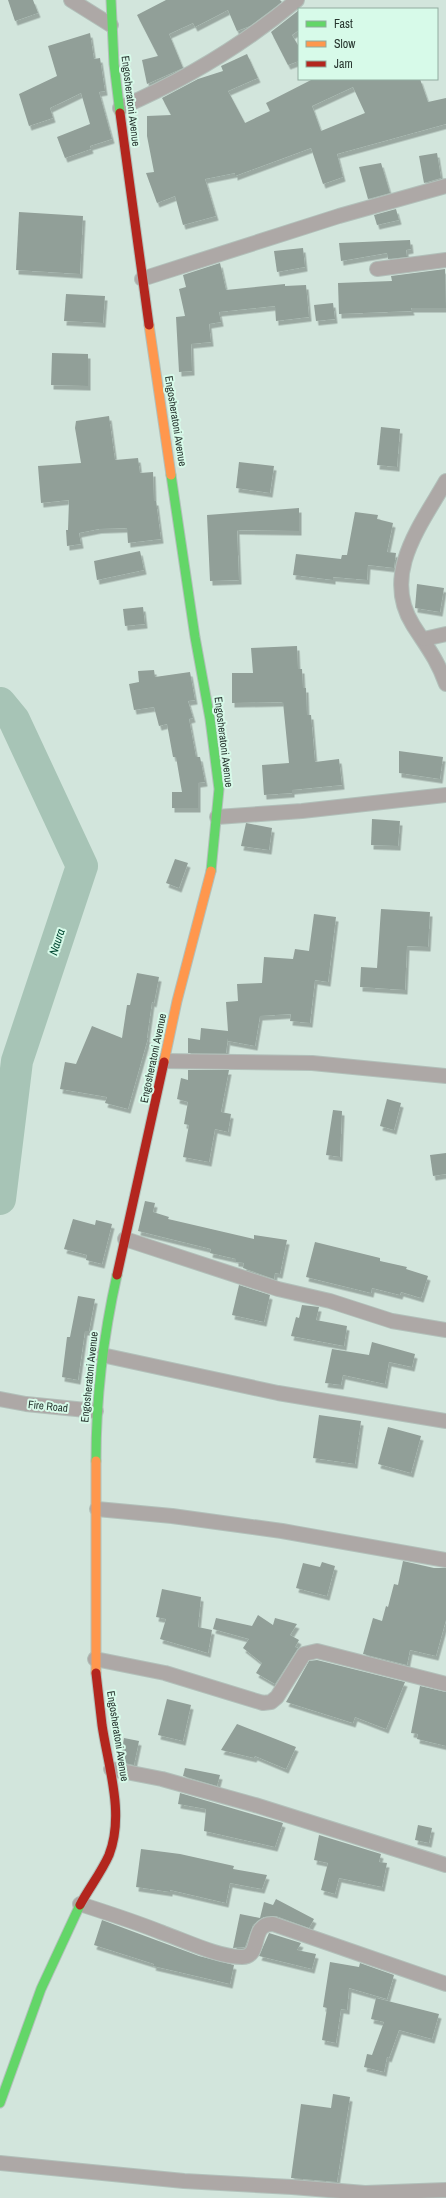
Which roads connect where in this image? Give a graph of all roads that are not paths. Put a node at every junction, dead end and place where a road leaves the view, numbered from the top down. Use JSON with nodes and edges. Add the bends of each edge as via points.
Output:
{"nodes":[{"id":1,"x":71,"y":0,"type":"edge"},
{"id":2,"x":111,"y":0,"type":"edge"},
{"id":3,"x":297,"y":0,"type":"edge"},
{"id":4,"x":111,"y":25,"type":"junction"},
{"id":5,"x":120,"y":108,"type":"junction"},
{"id":6,"x":446,"y":186,"type":"edge"},
{"id":7,"x":446,"y":260,"type":"edge"},
{"id":8,"x":377,"y":269,"type":"dead end"},
{"id":9,"x":142,"y":279,"type":"junction"},
{"id":10,"x":446,"y":481,"type":"edge"},
{"id":11,"x":446,"y":634,"type":"edge"},
{"id":12,"x":424,"y":638,"type":"junction"},
{"id":13,"x":446,"y":684,"type":"edge"},
{"id":14,"x":446,"y":795,"type":"edge"},
{"id":15,"x":217,"y":817,"type":"junction"},
{"id":16,"x":164,"y":1061,"type":"junction"},
{"id":17,"x":446,"y":1076,"type":"edge"},
{"id":18,"x":125,"y":1239,"type":"junction"},
{"id":19,"x":446,"y":1330,"type":"edge"},
{"id":20,"x":102,"y":1355,"type":"junction"},
{"id":21,"x":0,"y":1399,"type":"edge"},
{"id":22,"x":96,"y":1410,"type":"junction"},
{"id":23,"x":446,"y":1421,"type":"edge"},
{"id":24,"x":97,"y":1510,"type":"junction"},
{"id":25,"x":446,"y":1560,"type":"edge"},
{"id":26,"x":95,"y":1659,"type":"junction"},
{"id":27,"x":446,"y":1684,"type":"edge"},
{"id":28,"x":111,"y":1769,"type":"junction"},
{"id":29,"x":446,"y":1865,"type":"edge"},
{"id":30,"x":80,"y":1904,"type":"junction"},
{"id":31,"x":446,"y":1984,"type":"edge"},
{"id":32,"x":0,"y":2103,"type":"edge"},
{"id":33,"x":0,"y":2163,"type":"edge"},
{"id":34,"x":446,"y":2190,"type":"edge"}],
"edges":[{"from":1,"to":4,"type":"street"},
{"from":2,"to":4,"type":"street","name":"Engosheratoni Avenue"},
{"from":3,"to":5,"type":"street","via":[[239,46],[162,90]]},
{"from":4,"to":5,"type":"street","name":"Engosheratoni Avenue"},
{"from":5,"to":9,"type":"street","name":"Engosheratoni Avenue"},
{"from":6,"to":9,"type":"street","via":[[339,216]]},
{"from":7,"to":8,"type":"street"},
{"from":9,"to":15,"type":"street","name":"Engosheratoni Avenue","via":[[210,720],[219,789]]},
{"from":10,"to":12,"type":"street","via":[[415,534],[401,574],[405,604],[413,625]]},
{"from":11,"to":12,"type":"street"},
{"from":12,"to":13,"type":"street","via":[[439,664]]},
{"from":14,"to":15,"type":"street","via":[[302,811]]},
{"from":15,"to":16,"type":"street","name":"Engosheratoni Avenue","via":[[208,887],[177,1001]]},
{"from":16,"to":17,"type":"street","via":[[312,1063]]},
{"from":16,"to":18,"type":"street","name":"Engosheratoni Avenue"},
{"from":18,"to":19,"type":"street","via":[[278,1289],[330,1301],[392,1321]]},
{"from":18,"to":20,"type":"street","name":"Engosheratoni Avenue"},
{"from":20,"to":22,"type":"street","name":"Engosheratoni Avenue"},
{"from":20,"to":23,"type":"street","via":[[278,1393]]},
{"from":21,"to":22,"type":"street","name":"Fire Road","via":[[26,1404]]},
{"from":22,"to":24,"type":"street","name":"Engosheratoni Avenue"},
{"from":24,"to":25,"type":"street","via":[[172,1516],[282,1531]]},
{"from":24,"to":26,"type":"street","name":"Engosheratoni Avenue"},
{"from":26,"to":27,"type":"street","via":[[165,1673],[263,1703],[277,1698],[304,1654],[310,1651]]},
{"from":26,"to":28,"type":"street","name":"Engosheratoni Avenue","via":[[102,1724]]},
{"from":28,"to":29,"type":"street","via":[[256,1805]]},
{"from":28,"to":30,"type":"street","name":"Engosheratoni Avenue","via":[[115,1803],[114,1834],[106,1860]]},
{"from":30,"to":31,"type":"street","via":[[192,1944],[227,1955],[243,1957],[250,1955],[254,1950],[260,1928],[273,1924]]},
{"from":30,"to":32,"type":"street","name":"Engosheratoni Avenue","via":[[35,2002]]},
{"from":33,"to":34,"type":"street","via":[[184,2182],[365,2193]]}]}
